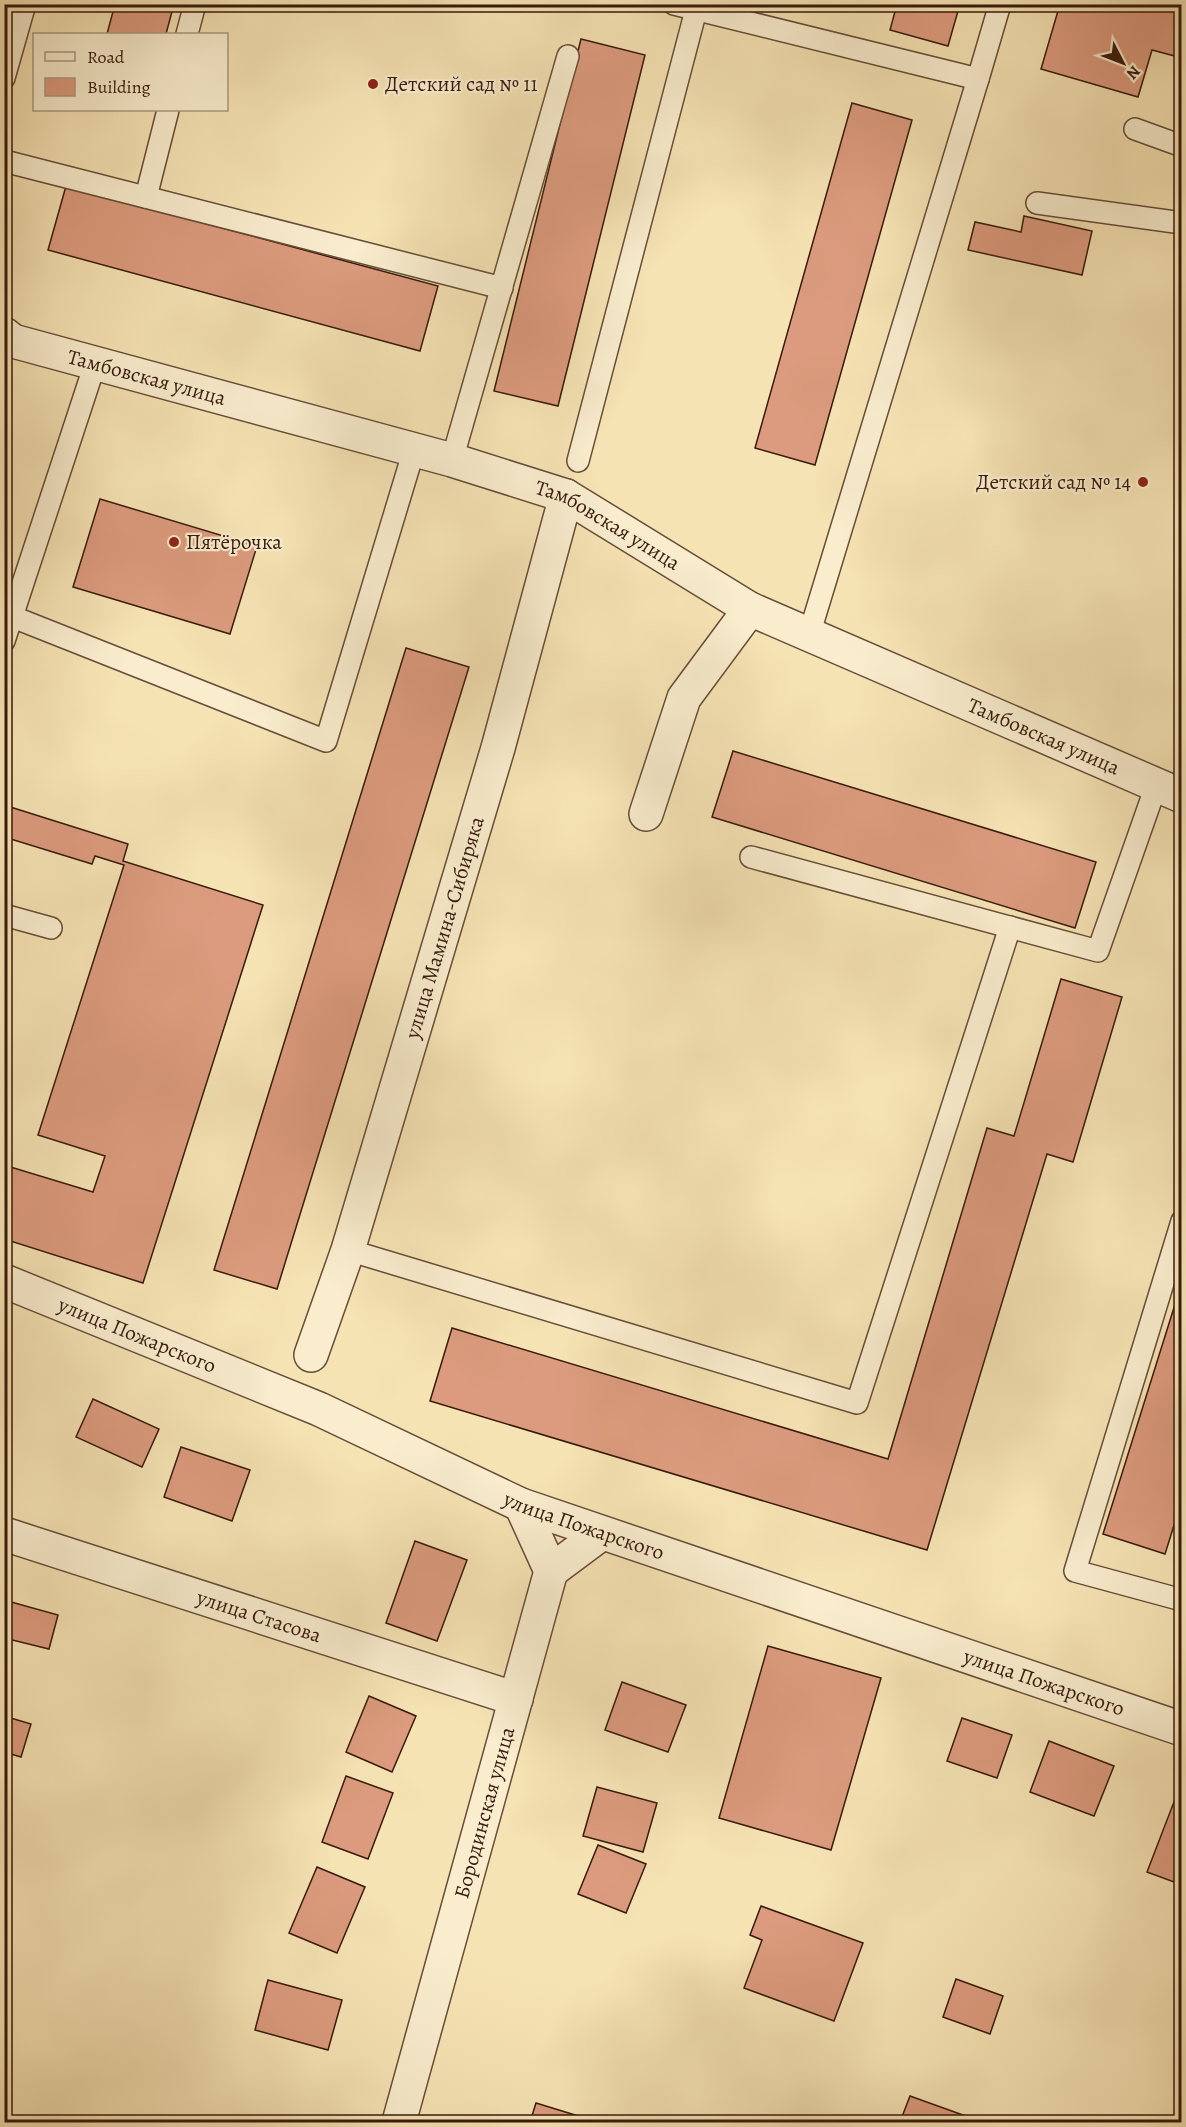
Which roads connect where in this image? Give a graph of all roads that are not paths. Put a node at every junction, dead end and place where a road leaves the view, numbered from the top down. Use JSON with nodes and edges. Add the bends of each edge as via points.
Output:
{"nodes":[{"id":1,"x":24,"y":4,"type":"edge"},
{"id":2,"x":195,"y":4,"type":"edge"},
{"id":3,"x":674,"y":4,"type":"edge"},
{"id":4,"x":1000,"y":4,"type":"edge"},
{"id":5,"x":696,"y":10,"type":"junction"},
{"id":6,"x":187,"y":33,"type":"edge"},
{"id":7,"x":568,"y":56,"type":"dead end"},
{"id":8,"x":4,"y":78,"type":"edge"},
{"id":9,"x":978,"y":79,"type":"junction"},
{"id":10,"x":168,"y":111,"type":"edge"},
{"id":11,"x":1135,"y":129,"type":"dead end"},
{"id":12,"x":1182,"y":146,"type":"edge"},
{"id":13,"x":4,"y":161,"type":"edge"},
{"id":14,"x":146,"y":197,"type":"junction"},
{"id":15,"x":1037,"y":203,"type":"dead end"},
{"id":16,"x":1182,"y":223,"type":"edge"},
{"id":17,"x":502,"y":288,"type":"junction"},
{"id":18,"x":4,"y":334,"type":"edge"},
{"id":19,"x":95,"y":364,"type":"junction"},
{"id":20,"x":414,"y":450,"type":"junction"},
{"id":21,"x":452,"y":460,"type":"junction"},
{"id":22,"x":578,"y":461,"type":"dead end"},
{"id":23,"x":566,"y":496,"type":"junction"},
{"id":24,"x":750,"y":609,"type":"junction"},
{"id":25,"x":13,"y":617,"type":"junction"},
{"id":26,"x":809,"y":635,"type":"junction"},
{"id":27,"x":4,"y":641,"type":"edge"},
{"id":28,"x":1169,"y":791,"type":"edge"},
{"id":29,"x":646,"y":814,"type":"dead end"},
{"id":30,"x":751,"y":857,"type":"dead end"},
{"id":31,"x":4,"y":915,"type":"edge"},
{"id":32,"x":1010,"y":927,"type":"junction"},
{"id":33,"x":51,"y":928,"type":"dead end"},
{"id":34,"x":1182,"y":1221,"type":"edge"},
{"id":35,"x":348,"y":1250,"type":"junction"},
{"id":36,"x":4,"y":1281,"type":"edge"},
{"id":37,"x":311,"y":1354,"type":"dead end"},
{"id":38,"x":521,"y":1505,"type":"junction"},
{"id":39,"x":602,"y":1533,"type":"junction"},
{"id":40,"x":4,"y":1534,"type":"edge"},
{"id":41,"x":550,"y":1571,"type":"junction"},
{"id":42,"x":1182,"y":1600,"type":"edge"},
{"id":43,"x":516,"y":1699,"type":"junction"},
{"id":44,"x":1182,"y":1729,"type":"edge"},
{"id":45,"x":399,"y":2122,"type":"edge"}],
"edges":[{"from":1,"to":8,"type":"lane"},
{"from":2,"to":6,"type":"lane"},
{"from":3,"to":5,"type":"lane"},
{"from":4,"to":9,"type":"lane"},
{"from":5,"to":9,"type":"lane"},
{"from":5,"to":22,"type":"lane"},
{"from":7,"to":17,"type":"lane"},
{"from":9,"to":26,"type":"lane"},
{"from":10,"to":14,"type":"lane"},
{"from":11,"to":12,"type":"lane"},
{"from":13,"to":14,"type":"lane"},
{"from":14,"to":17,"type":"lane"},
{"from":15,"to":16,"type":"lane"},
{"from":17,"to":21,"type":"lane"},
{"from":18,"to":19,"type":"street","name":"Тамбовская улица","via":[[13,341]]},
{"from":19,"to":20,"type":"street","name":"Тамбовская улица"},
{"from":19,"to":25,"type":"lane"},
{"from":20,"to":21,"type":"street","name":"Тамбовская улица"},
{"from":20,"to":25,"type":"lane","via":[[326,741]]},
{"from":21,"to":23,"type":"street","name":"Тамбовская улица"},
{"from":23,"to":24,"type":"street","name":"Тамбовская улица"},
{"from":23,"to":35,"type":"street","name":"улица Мамина-Сибиряка","via":[[498,748]]},
{"from":24,"to":26,"type":"street","name":"Тамбовская улица"},
{"from":24,"to":29,"type":"street","via":[[684,698]]},
{"from":25,"to":27,"type":"lane"},
{"from":26,"to":28,"type":"street","name":"Тамбовская улица"},
{"from":28,"to":32,"type":"lane","via":[[1098,951]]},
{"from":30,"to":32,"type":"lane"},
{"from":31,"to":33,"type":"lane"},
{"from":32,"to":35,"type":"lane","via":[[857,1403]]},
{"from":34,"to":42,"type":"lane","via":[[1075,1571]]},
{"from":35,"to":37,"type":"street","name":"улица Мамина-Сибиряка"},
{"from":36,"to":38,"type":"street","name":"улица Пожарского","via":[[319,1409]]},
{"from":38,"to":39,"type":"street","name":"улица Пожарского"},
{"from":38,"to":41,"type":"street"},
{"from":39,"to":41,"type":"street"},
{"from":39,"to":44,"type":"street","name":"улица Пожарского"},
{"from":40,"to":43,"type":"street","name":"улица Стасова"},
{"from":41,"to":43,"type":"street","name":"Бородинская улица"},
{"from":43,"to":45,"type":"street","name":"Бородинская улица"}]}
